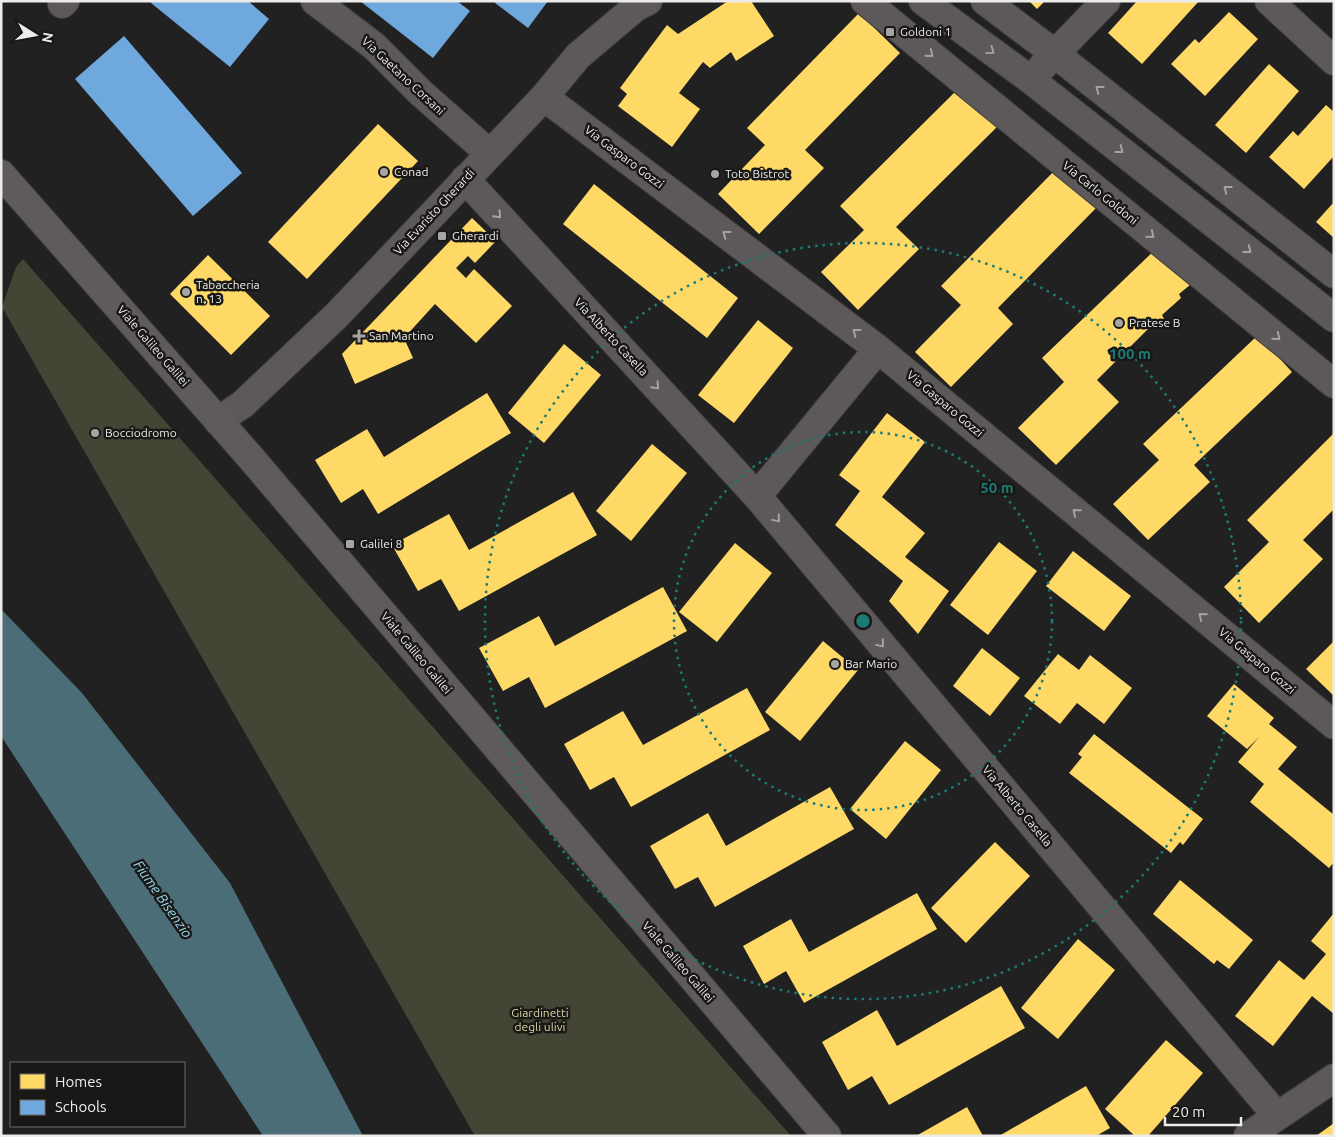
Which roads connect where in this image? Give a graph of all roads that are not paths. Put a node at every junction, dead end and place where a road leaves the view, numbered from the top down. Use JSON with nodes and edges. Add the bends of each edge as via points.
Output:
{"nodes":[{"id":1,"x":315,"y":1,"type":"edge"},
{"id":2,"x":648,"y":1,"type":"edge"},
{"id":3,"x":865,"y":1,"type":"edge"},
{"id":4,"x":923,"y":1,"type":"edge"},
{"id":5,"x":985,"y":1,"type":"edge"},
{"id":6,"x":1106,"y":1,"type":"edge"},
{"id":7,"x":1270,"y":1,"type":"edge"},
{"id":8,"x":1054,"y":53,"type":"junction"},
{"id":9,"x":1334,"y":61,"type":"edge"},
{"id":10,"x":1031,"y":80,"type":"junction"},
{"id":11,"x":544,"y":97,"type":"junction"},
{"id":12,"x":489,"y":153,"type":"junction"},
{"id":13,"x":1,"y":174,"type":"edge"},
{"id":14,"x":465,"y":179,"type":"junction"},
{"id":15,"x":1334,"y":274,"type":"edge"},
{"id":16,"x":1334,"y":318,"type":"edge"},
{"id":17,"x":878,"y":349,"type":"junction"},
{"id":18,"x":1334,"y":384,"type":"edge"},
{"id":19,"x":218,"y":421,"type":"junction"},
{"id":20,"x":757,"y":496,"type":"junction"},
{"id":21,"x":1334,"y":725,"type":"edge"},
{"id":22,"x":1334,"y":1078,"type":"edge"},
{"id":23,"x":1277,"y":1116,"type":"junction"},
{"id":24,"x":827,"y":1136,"type":"edge"},
{"id":25,"x":1248,"y":1136,"type":"edge"}],
"edges":[{"from":1,"to":12,"type":"street","name":"Via Gaetano Corsani","via":[[374,46]]},
{"from":2,"to":11,"type":"street","name":"Via Evaristo Gherardi","via":[[578,56]]},
{"from":3,"to":18,"type":"street","name":"Via Carlo Goldoni","one_way":true},
{"from":4,"to":10,"type":"street","one_way":true},
{"from":5,"to":8,"type":"street"},
{"from":6,"to":8,"type":"street"},
{"from":7,"to":9,"type":"street"},
{"from":8,"to":10,"type":"street"},
{"from":15,"to":8,"type":"street","one_way":true},
{"from":10,"to":16,"type":"street","one_way":true},
{"from":11,"to":12,"type":"street","name":"Via Evaristo Gherardi"},
{"from":17,"to":11,"type":"street","name":"Via Gasparo Gozzi","one_way":true},
{"from":12,"to":14,"type":"street","name":"Via Evaristo Gherardi"},
{"from":13,"to":19,"type":"main road","name":"Viale Galileo Galilei"},
{"from":14,"to":19,"type":"street","name":"Via Evaristo Gherardi","via":[[337,315],[243,404]]},
{"from":14,"to":20,"type":"street","name":"Via Alberto Casella","one_way":true},
{"from":17,"to":20,"type":"street"},
{"from":21,"to":17,"type":"street","name":"Via Gasparo Gozzi","one_way":true},
{"from":19,"to":24,"type":"main road","name":"Viale Galileo Galilei"},
{"from":20,"to":23,"type":"street","name":"Via Alberto Casella","one_way":true},
{"from":22,"to":23,"type":"street"},
{"from":23,"to":25,"type":"street"}]}
